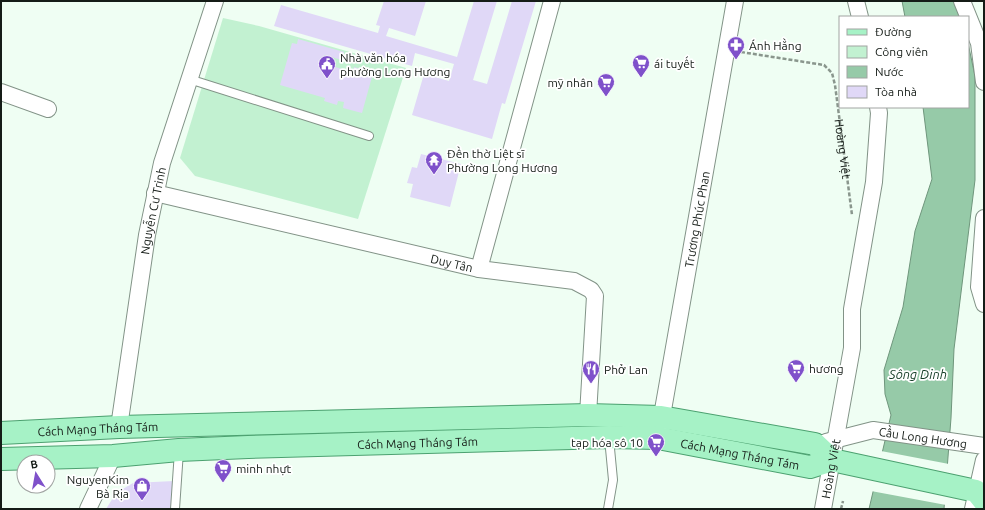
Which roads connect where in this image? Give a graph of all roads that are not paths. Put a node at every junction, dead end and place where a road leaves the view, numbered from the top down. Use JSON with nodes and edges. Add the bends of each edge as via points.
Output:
{"nodes":[{"id":1,"x":215,"y":1,"type":"edge"},
{"id":2,"x":552,"y":1,"type":"edge"},
{"id":3,"x":735,"y":1,"type":"edge"},
{"id":4,"x":856,"y":1,"type":"edge"},
{"id":5,"x":962,"y":1,"type":"edge"},
{"id":6,"x":860,"y":16,"type":"edge"},
{"id":7,"x":968,"y":16,"type":"edge"},
{"id":8,"x":969,"y":18,"type":"edge"},
{"id":9,"x":189,"y":79,"type":"junction"},
{"id":10,"x":984,"y":82,"type":"edge"},
{"id":11,"x":1,"y":92,"type":"edge"},
{"id":12,"x":878,"y":108,"type":"edge"},
{"id":13,"x":48,"y":109,"type":"dead end"},
{"id":14,"x":369,"y":136,"type":"dead end"},
{"id":15,"x":155,"y":194,"type":"junction"},
{"id":16,"x":984,"y":218,"type":"edge"},
{"id":17,"x":479,"y":268,"type":"junction"},
{"id":18,"x":984,"y":304,"type":"edge"},
{"id":19,"x":588,"y":415,"type":"junction"},
{"id":20,"x":661,"y":417,"type":"junction"},
{"id":21,"x":119,"y":427,"type":"junction"},
{"id":22,"x":873,"y":430,"type":"joint"},
{"id":23,"x":1,"y":433,"type":"edge"},
{"id":24,"x":608,"y":437,"type":"junction"},
{"id":25,"x":658,"y":438,"type":"junction"},
{"id":26,"x":979,"y":445,"type":"edge"},
{"id":27,"x":827,"y":448,"type":"junction"},
{"id":28,"x":179,"y":450,"type":"junction"},
{"id":29,"x":113,"y":456,"type":"junction"},
{"id":30,"x":1,"y":459,"type":"edge"},
{"id":31,"x":984,"y":460,"type":"edge"},
{"id":32,"x":976,"y":495,"type":"edge"},
{"id":33,"x":88,"y":509,"type":"edge"},
{"id":34,"x":175,"y":509,"type":"edge"},
{"id":35,"x":608,"y":509,"type":"edge"},
{"id":36,"x":823,"y":509,"type":"edge"}],
"edges":[{"from":1,"to":9,"type":"street","name":"Nguyễn Cư Trinh"},
{"from":2,"to":17,"type":"street","name":"Duy Tân"},
{"from":3,"to":20,"type":"street","name":"Trương Phúc Phan"},
{"from":4,"to":6,"type":"street"},
{"from":5,"to":7,"type":"street"},
{"from":8,"to":10,"type":"street","via":[[979,43]]},
{"from":9,"to":14,"type":"lane"},
{"from":9,"to":15,"type":"street","name":"Nguyễn Cư Trinh","via":[[162,163]]},
{"from":11,"to":13,"type":"street"},
{"from":12,"to":27,"type":"street","name":"Hoàng Việt","via":[[874,182],[852,309],[852,348]]},
{"from":15,"to":17,"type":"street","name":"Duy Tân"},
{"from":15,"to":21,"type":"street","name":"Nguyễn Cư Trinh","via":[[146,235]]},
{"from":16,"to":18,"type":"street","via":[[979,287]]},
{"from":17,"to":19,"type":"street","via":[[574,281],[591,290],[594,296]]},
{"from":19,"to":20,"type":"main road","name":"Cách Mạng Tháng Tám"},
{"from":19,"to":21,"type":"main road","name":"Cách Mạng Tháng Tám"},
{"from":20,"to":25,"type":"street","name":"Trương Phúc Phan"},
{"from":20,"to":27,"type":"main road","name":"Cách Mạng Tháng Tám"},
{"from":21,"to":23,"type":"main road","name":"Cách Mạng Tháng Tám"},
{"from":21,"to":29,"type":"main road"},
{"from":22,"to":26,"type":"street","name":"Cầu Long Hương"},
{"from":22,"to":27,"type":"street","name":"Cách Mạng Tháng Tám"},
{"from":24,"to":25,"type":"main road","name":"Cách Mạng Tháng Tám"},
{"from":24,"to":28,"type":"main road","name":"Cách Mạng Tháng Tám"},
{"from":24,"to":35,"type":"lane","via":[[613,480]]},
{"from":25,"to":27,"type":"main road","name":"Cách Mạng Tháng Tám","via":[[810,467]]},
{"from":27,"to":32,"type":"main road","name":"Cách Mạng Tháng Tám","via":[[863,466]]},
{"from":27,"to":36,"type":"street","name":"Hoàng Việt"},
{"from":28,"to":29,"type":"main road","name":"Cách Mạng Tháng Tám"},
{"from":28,"to":34,"type":"lane"},
{"from":29,"to":30,"type":"main road","name":"Cách Mạng Tháng Tám"},
{"from":29,"to":33,"type":"street"},
{"from":31,"to":32,"type":"street"}]}
